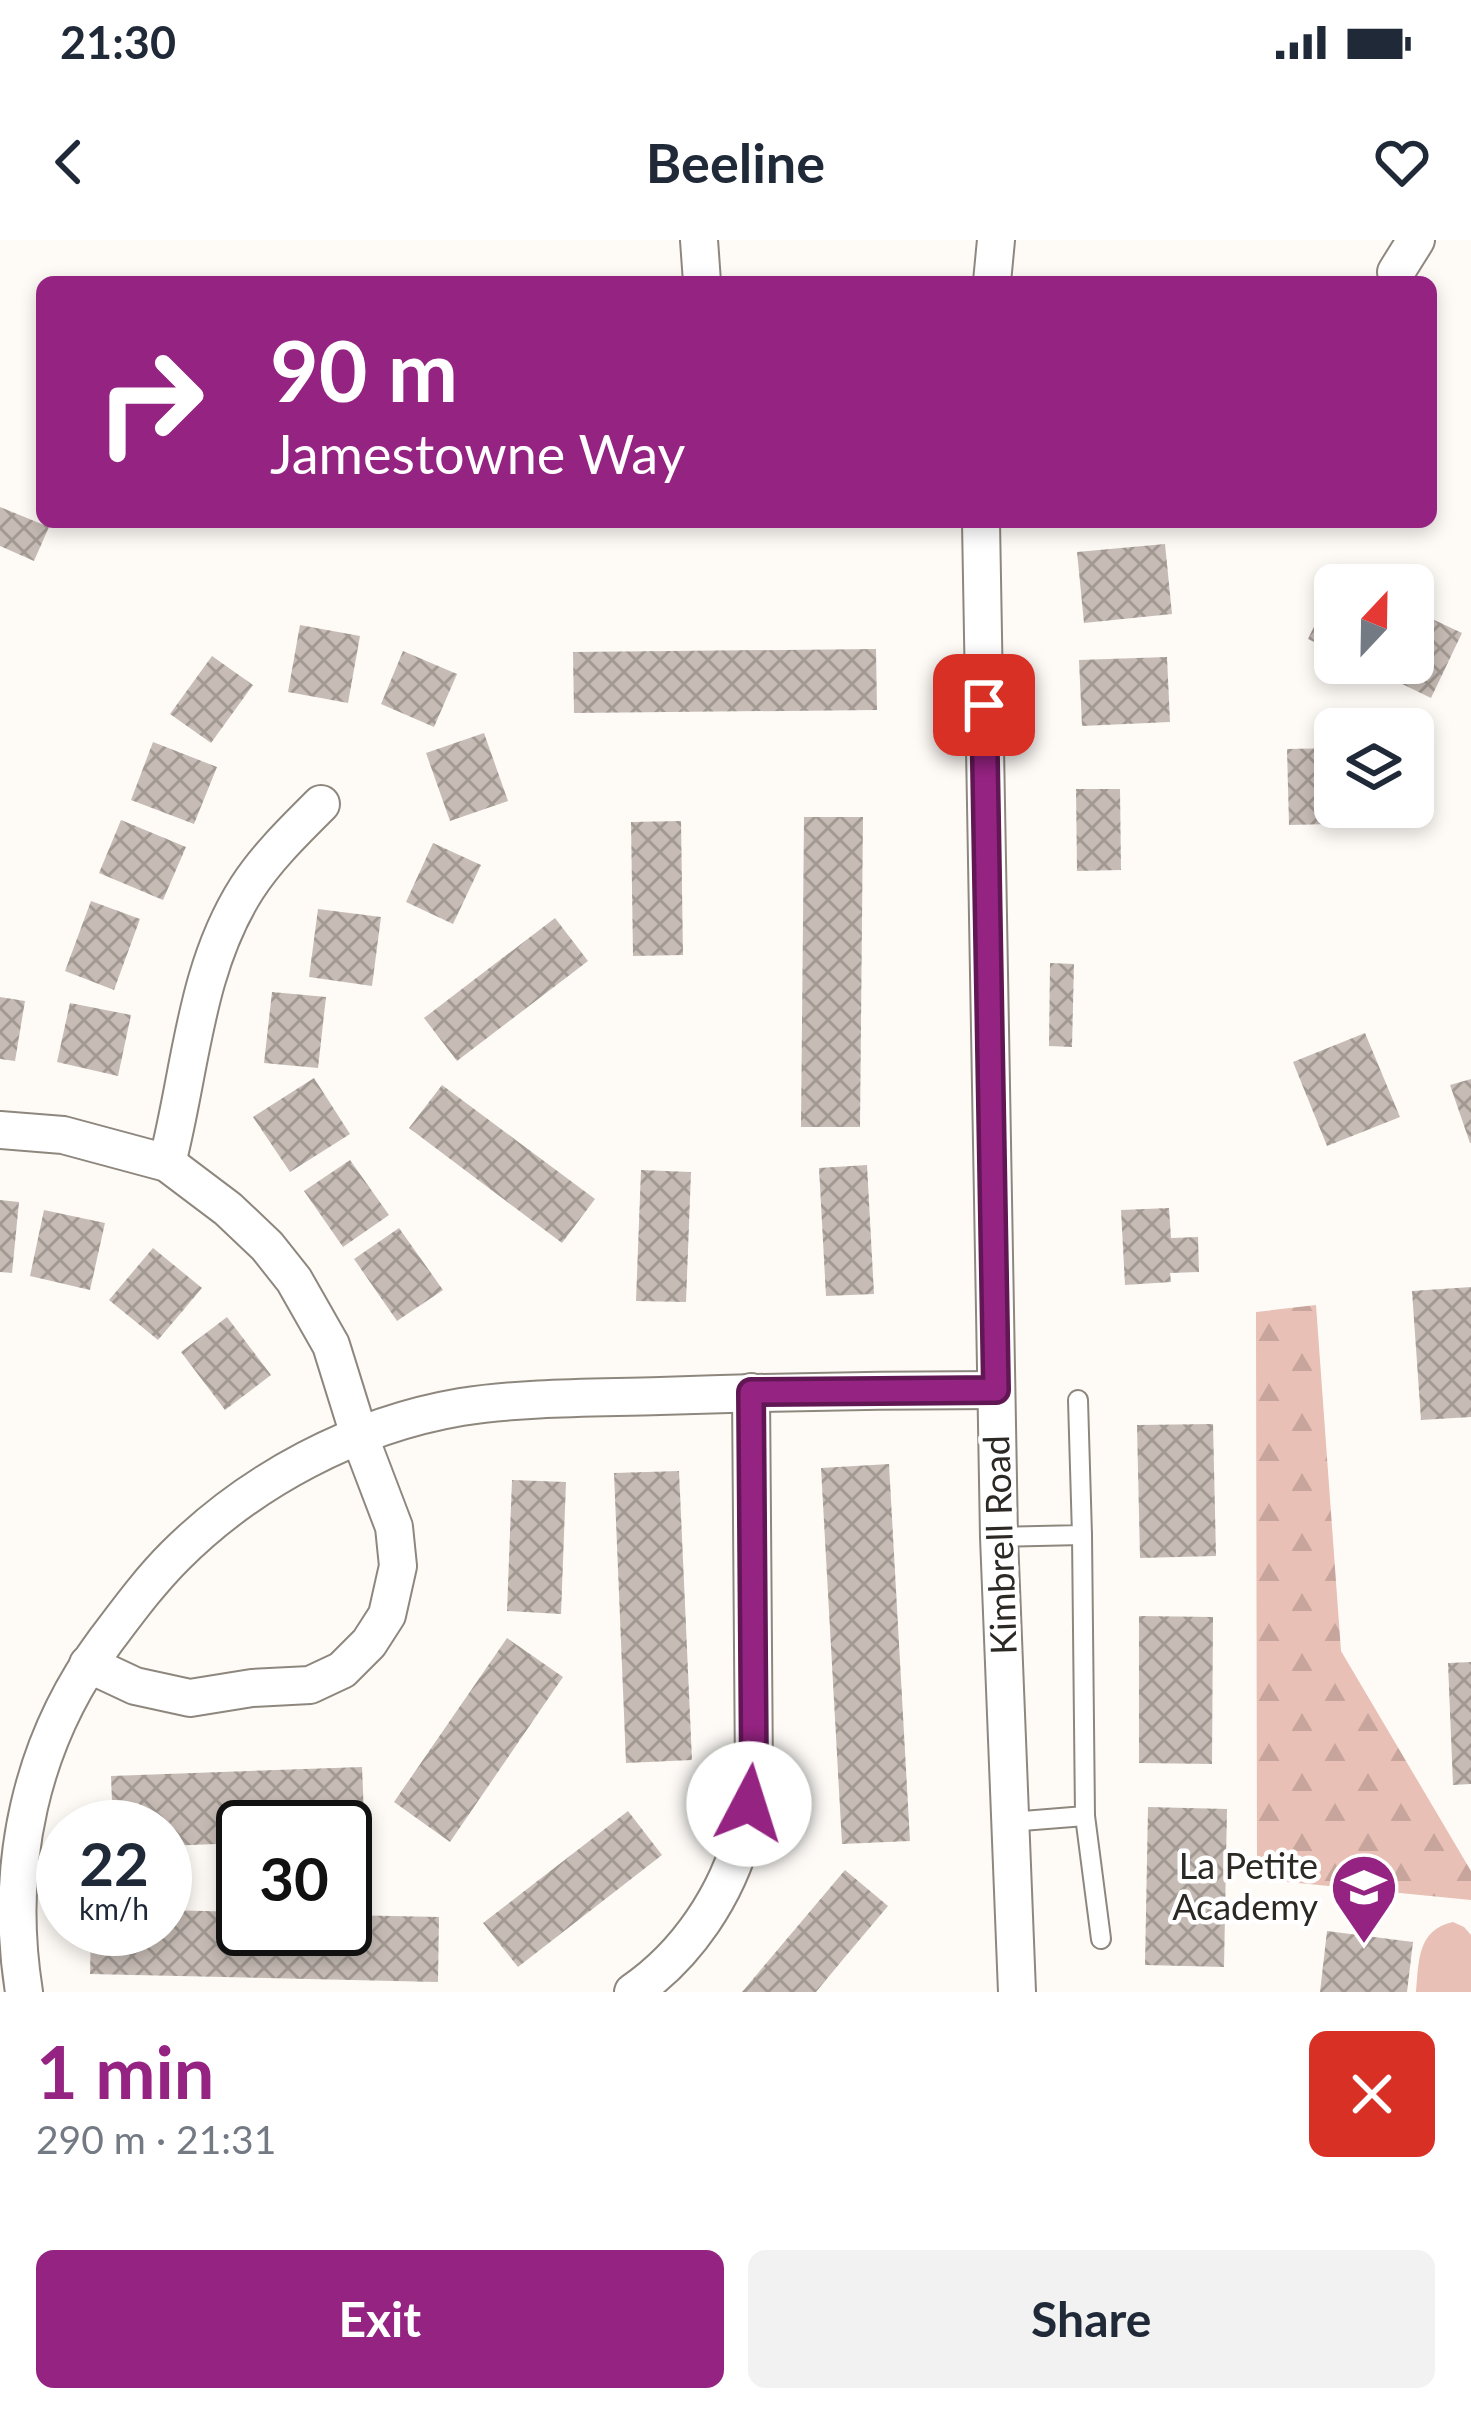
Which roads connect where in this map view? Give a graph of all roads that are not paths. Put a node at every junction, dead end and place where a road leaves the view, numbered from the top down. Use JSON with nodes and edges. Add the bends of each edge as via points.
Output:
{"nodes":[{"id":1,"x":699,"y":240,"type":"edge"},
{"id":2,"x":996,"y":240,"type":"edge"},
{"id":3,"x":1416,"y":240,"type":"edge"},
{"id":4,"x":1396,"y":272,"type":"dead end"},
{"id":5,"x":702,"y":276,"type":"edge"},
{"id":6,"x":993,"y":276,"type":"edge"},
{"id":7,"x":981,"y":528,"type":"edge"},
{"id":8,"x":321,"y":804,"type":"dead end"},
{"id":9,"x":0,"y":1130,"type":"edge"},
{"id":10,"x":166,"y":1163,"type":"junction"},
{"id":11,"x":996,"y":1390,"type":"junction"},
{"id":12,"x":751,"y":1392,"type":"junction"},
{"id":13,"x":1078,"y":1400,"type":"dead end"},
{"id":14,"x":359,"y":1435,"type":"junction"},
{"id":15,"x":1082,"y":1535,"type":"junction"},
{"id":16,"x":999,"y":1537,"type":"junction"},
{"id":17,"x":88,"y":1664,"type":"junction"},
{"id":18,"x":1085,"y":1816,"type":"junction"},
{"id":19,"x":1010,"y":1822,"type":"junction"},
{"id":20,"x":1101,"y":1939,"type":"dead end"},
{"id":21,"x":24,"y":1992,"type":"edge"},
{"id":22,"x":633,"y":1992,"type":"edge"},
{"id":23,"x":1016,"y":1992,"type":"edge"}],
"edges":[{"from":1,"to":5,"type":"street"},
{"from":2,"to":6,"type":"street"},
{"from":3,"to":4,"type":"street"},
{"from":7,"to":11,"type":"street","name":"Kimbrell Road"},
{"from":8,"to":10,"type":"street","via":[[250,883],[215,951]]},
{"from":9,"to":10,"type":"street","via":[[82,1139]]},
{"from":10,"to":14,"type":"street","via":[[228,1209],[294,1280],[331,1345]]},
{"from":11,"to":12,"type":"street"},
{"from":11,"to":16,"type":"street","name":"Kimbrell Road"},
{"from":12,"to":14,"type":"street","via":[[464,1407]]},
{"from":12,"to":22,"type":"street","via":[[754,1775],[744,1833],[700,1927]]},
{"from":13,"to":15,"type":"lane"},
{"from":14,"to":17,"type":"street","via":[[223,1514],[140,1594]]},
{"from":14,"to":17,"type":"street","via":[[394,1527],[398,1566],[386,1615],[343,1670],[310,1684],[190,1698],[135,1686]]},
{"from":15,"to":16,"type":"lane"},
{"from":15,"to":18,"type":"lane"},
{"from":16,"to":19,"type":"street","name":"Kimbrell Road"},
{"from":17,"to":21,"type":"street","via":[[48,1740],[23,1824],[17,1917]]},
{"from":18,"to":19,"type":"lane"},
{"from":18,"to":20,"type":"lane"},
{"from":19,"to":23,"type":"street","name":"Kimbrell Road"}]}
